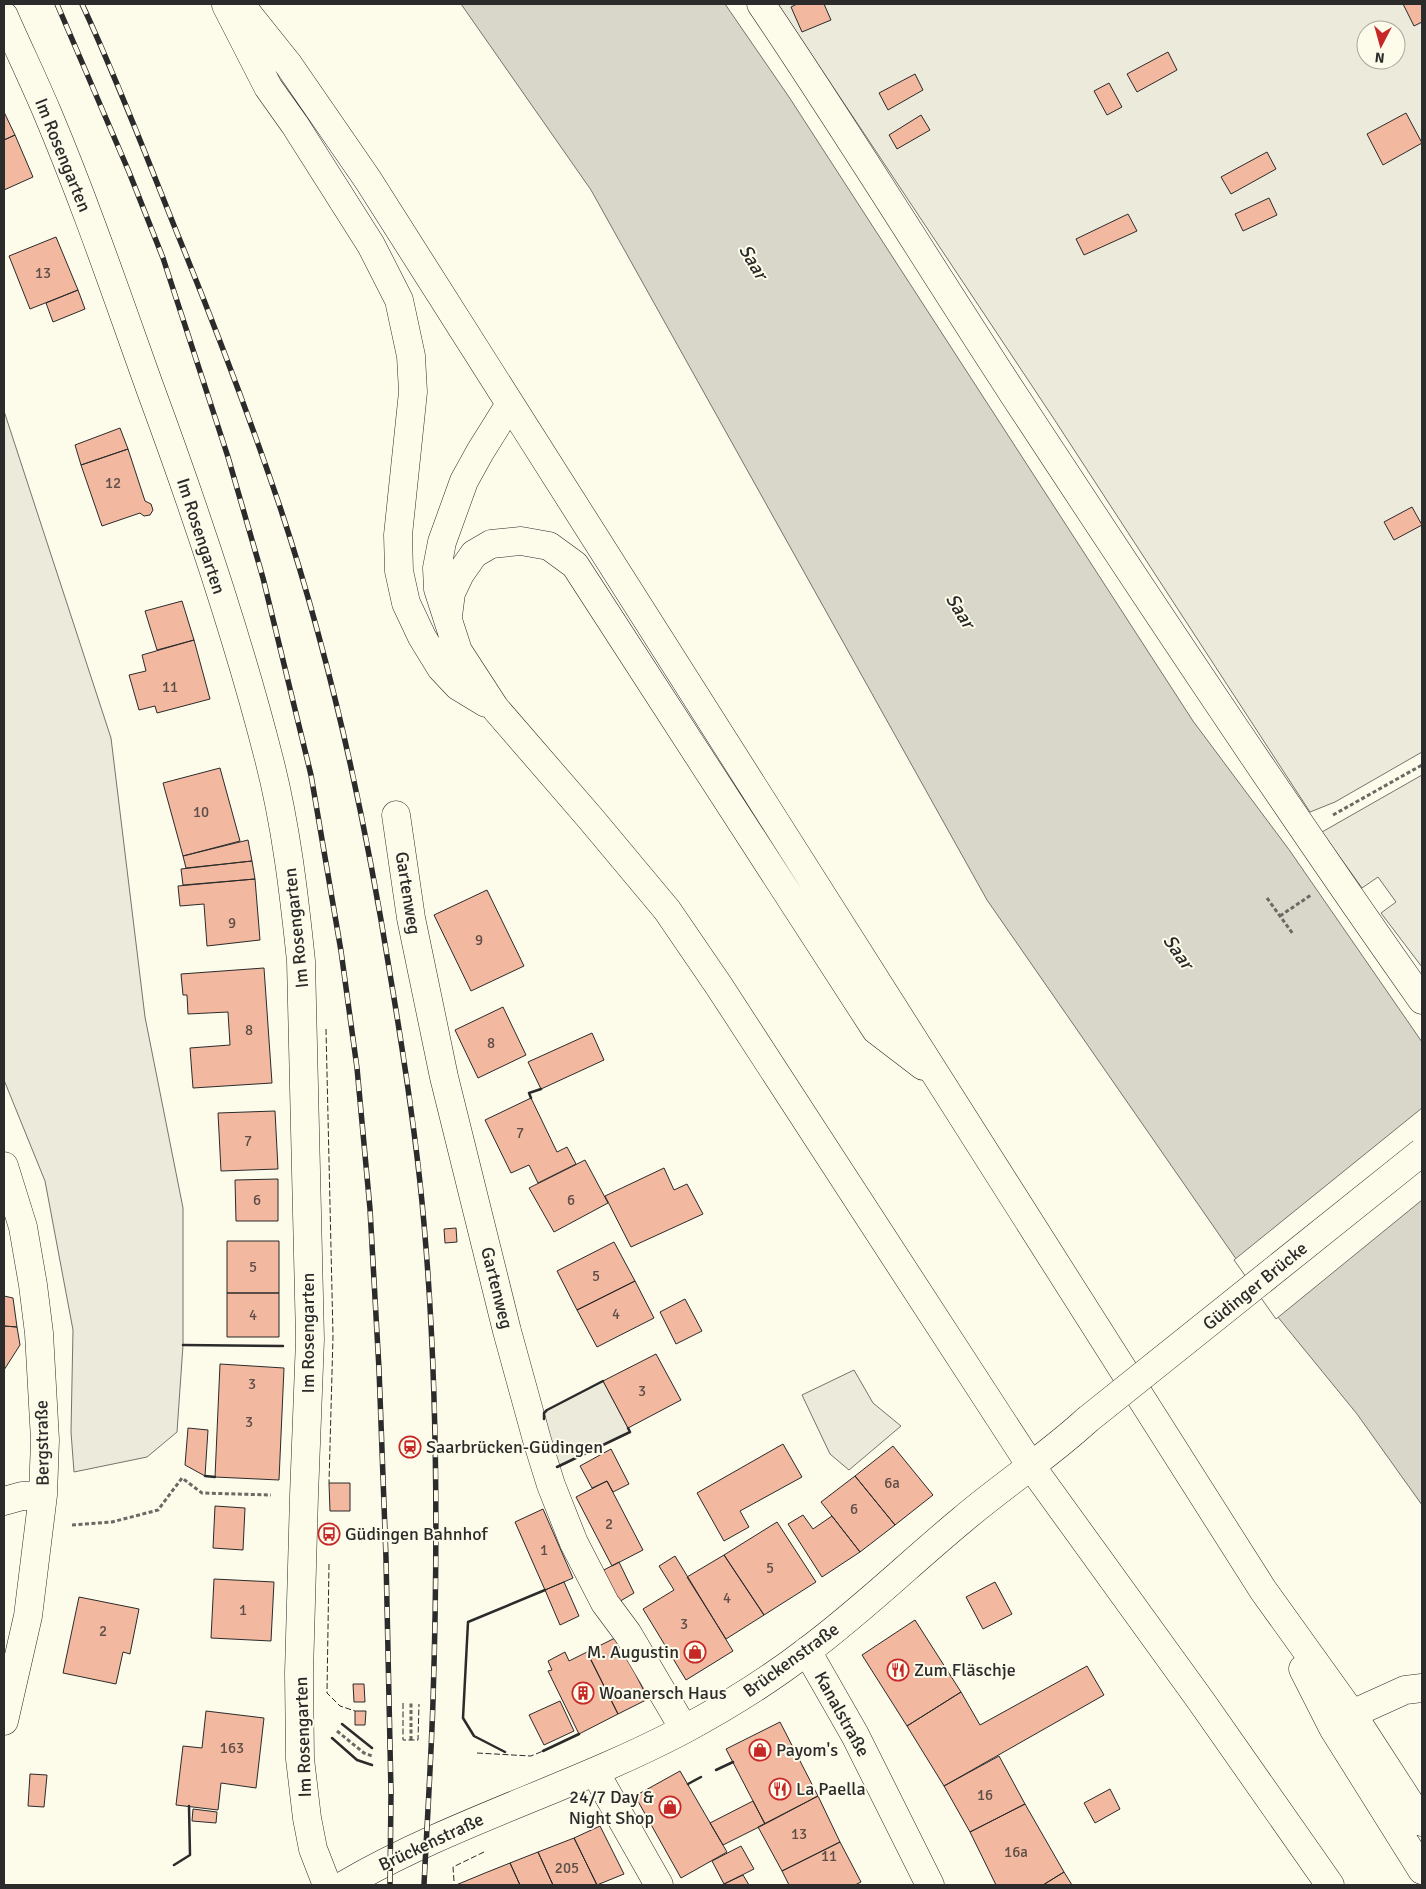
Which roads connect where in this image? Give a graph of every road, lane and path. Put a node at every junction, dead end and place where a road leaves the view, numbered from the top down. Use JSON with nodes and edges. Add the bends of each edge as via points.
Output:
{"nodes":[{"id":1,"x":225,"y":4,"type":"edge"},
{"id":2,"x":240,"y":4,"type":"edge"},
{"id":3,"x":760,"y":4,"type":"edge"},
{"id":4,"x":4,"y":16,"type":"edge"},
{"id":5,"x":510,"y":404,"type":"junction"},
{"id":6,"x":448,"y":620,"type":"junction"},
{"id":7,"x":495,"y":708,"type":"junction"},
{"id":8,"x":1422,"y":765,"type":"edge"},
{"id":9,"x":396,"y":815,"type":"dead end"},
{"id":10,"x":1304,"y":832,"type":"junction"},
{"id":11,"x":1267,"y":898,"type":"dead end"},
{"id":12,"x":1292,"y":934,"type":"dead end"},
{"id":13,"x":1422,"y":1000,"type":"edge"},
{"id":14,"x":939,"y":1079,"type":"junction"},
{"id":15,"x":1422,"y":1152,"type":"edge"},
{"id":16,"x":4,"y":1166,"type":"edge"},
{"id":17,"x":1087,"y":1420,"type":"joint"},
{"id":18,"x":1031,"y":1466,"type":"junction"},
{"id":19,"x":43,"y":1495,"type":"junction"},
{"id":20,"x":280,"y":1496,"type":"dead end"},
{"id":21,"x":4,"y":1501,"type":"edge"},
{"id":22,"x":69,"y":1525,"type":"dead end"},
{"id":23,"x":1262,"y":1590,"type":"junction"},
{"id":24,"x":807,"y":1651,"type":"junction"},
{"id":25,"x":1422,"y":1688,"type":"edge"},
{"id":26,"x":411,"y":1703,"type":"dead end"},
{"id":27,"x":1352,"y":1714,"type":"junction"},
{"id":28,"x":4,"y":1721,"type":"edge"},
{"id":29,"x":684,"y":1729,"type":"junction"},
{"id":30,"x":337,"y":1731,"type":"dead end"},
{"id":31,"x":411,"y":1740,"type":"dead end"},
{"id":32,"x":372,"y":1756,"type":"dead end"},
{"id":33,"x":594,"y":1772,"type":"junction"},
{"id":34,"x":1422,"y":1822,"type":"edge"},
{"id":35,"x":1422,"y":1870,"type":"edge"},
{"id":36,"x":327,"y":1885,"type":"edge"},
{"id":37,"x":344,"y":1885,"type":"edge"},
{"id":38,"x":659,"y":1885,"type":"edge"},
{"id":39,"x":930,"y":1885,"type":"edge"},
{"id":40,"x":1330,"y":1885,"type":"edge"}],
"edges":[{"from":1,"to":7,"type":"main road","via":[[268,87],[371,245],[399,300],[411,356],[413,392],[398,535],[399,571],[406,603],[441,668],[458,686]]},
{"from":2,"to":5,"type":"main road","via":[[288,64],[368,180]]},
{"from":3,"to":10,"type":"main road"},
{"from":4,"to":36,"type":"main road","name":"Im Rosengarten","via":[[47,113],[174,453],[269,760],[287,848],[301,961],[310,1339],[300,1760],[313,1849]]},
{"from":5,"to":6,"type":"main road","via":[[464,481],[442,542],[437,568],[438,588]]},
{"from":5,"to":14,"type":"main road"},
{"from":6,"to":7,"type":"main road","via":[[458,651]]},
{"from":6,"to":14,"type":"main road","via":[[451,593],[460,574],[474,554],[491,544],[521,541],[549,546],[576,565],[876,1030]]},
{"from":7,"to":18,"type":"main road","via":[[667,910]]},
{"from":8,"to":10,"type":"path"},
{"from":9,"to":29,"type":"main road","name":"Gartenweg","via":[[411,918],[444,1077],[507,1331],[551,1485],[574,1543],[604,1603],[628,1634]]},
{"from":10,"to":13,"type":"main road"},
{"from":11,"to":12,"type":"path"},
{"from":14,"to":23,"type":"main road"},
{"from":15,"to":17,"type":"main road","name":"Güdinger Brücke","bridge":true},
{"from":16,"to":19,"type":"main road","name":"Bergstraße","via":[[23,1227],[34,1285],[45,1440]]},
{"from":17,"to":18,"type":"main road","name":"Brückenstraße"},
{"from":18,"to":24,"type":"main road","name":"Brückenstraße"},
{"from":18,"to":40,"type":"main road"},
{"from":19,"to":21,"type":"main road"},
{"from":19,"to":28,"type":"main road","name":"Bergstraße","via":[[28,1616]]},
{"from":20,"to":22,"type":"path","via":[[202,1493],[182,1478],[158,1510],[112,1522]]},
{"from":23,"to":27,"type":"main road"},
{"from":23,"to":35,"type":"main road","via":[[1333,1728]]},
{"from":24,"to":29,"type":"main road","name":"Brückenstraße","via":[[744,1694]]},
{"from":24,"to":39,"type":"main road","name":"Kanalstraße","via":[[855,1735]]},
{"from":25,"to":27,"type":"main road","via":[[1404,1690]]},
{"from":26,"to":31,"type":"path"},
{"from":27,"to":34,"type":"main road"},
{"from":29,"to":33,"type":"main road","name":"Brückenstraße"},
{"from":30,"to":32,"type":"path"},
{"from":33,"to":37,"type":"main road","name":"Brückenstraße","via":[[440,1835]]},
{"from":33,"to":38,"type":"main road"}]}
